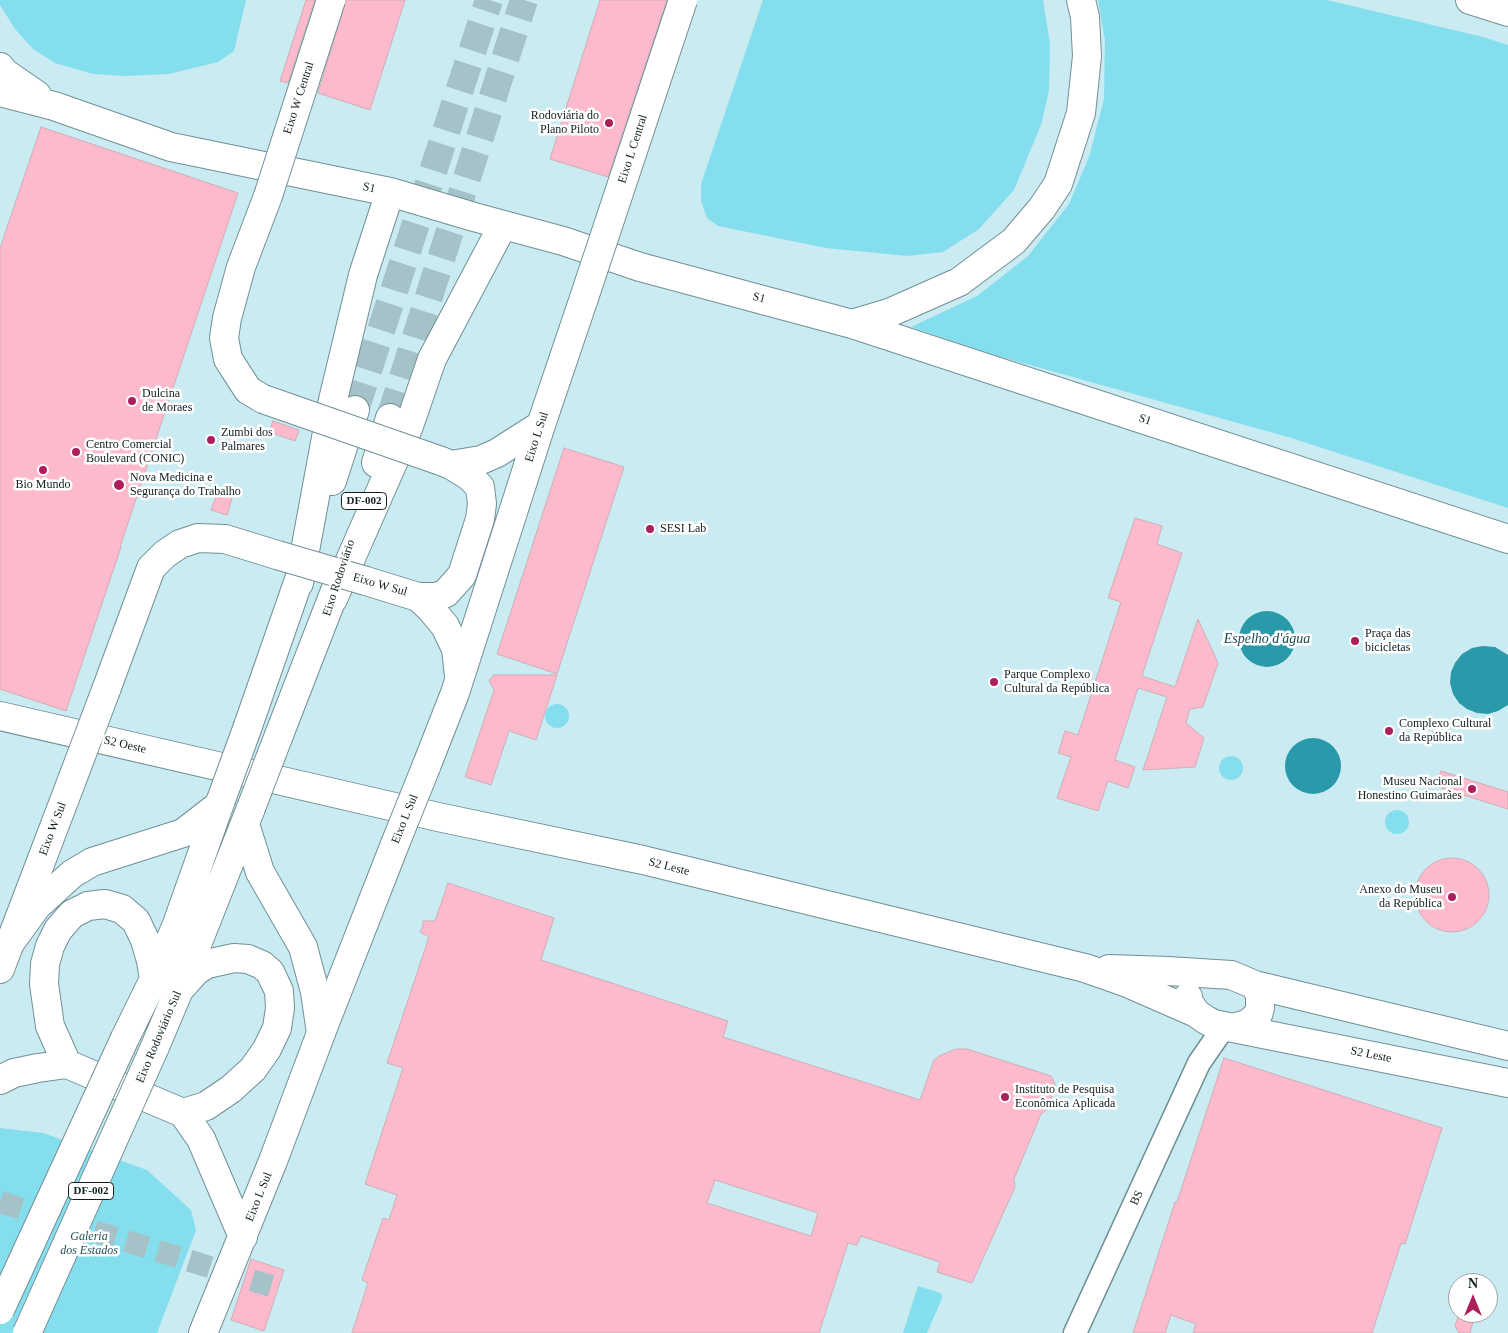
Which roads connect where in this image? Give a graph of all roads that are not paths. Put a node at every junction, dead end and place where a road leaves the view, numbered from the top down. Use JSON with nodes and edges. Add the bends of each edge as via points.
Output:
{"nodes":[{"id":1,"x":331,"y":0,"type":"edge"},
{"id":2,"x":683,"y":0,"type":"edge"},
{"id":3,"x":1081,"y":0,"type":"edge"},
{"id":4,"x":1470,"y":0,"type":"edge"},
{"id":5,"x":1508,"y":12,"type":"edge"},
{"id":6,"x":0,"y":67,"type":"edge"},
{"id":7,"x":0,"y":92,"type":"edge"},
{"id":8,"x":54,"y":106,"type":"junction"},
{"id":9,"x":390,"y":192,"type":"junction"},
{"id":10,"x":268,"y":196,"type":"joint"},
{"id":11,"x":503,"y":225,"type":"junction"},
{"id":12,"x":584,"y":298,"type":"joint"},
{"id":13,"x":852,"y":324,"type":"junction"},
{"id":14,"x":355,"y":410,"type":"tunnel mouth"},
{"id":15,"x":390,"y":418,"type":"tunnel mouth"},
{"id":16,"x":541,"y":425,"type":"junction"},
{"id":17,"x":446,"y":463,"type":"junction"},
{"id":18,"x":1508,"y":539,"type":"edge"},
{"id":19,"x":299,"y":583,"type":"junction"},
{"id":20,"x":418,"y":597,"type":"junction"},
{"id":21,"x":333,"y":599,"type":"junction"},
{"id":22,"x":460,"y":678,"type":"junction"},
{"id":23,"x":0,"y":716,"type":"edge"},
{"id":24,"x":279,"y":735,"type":"joint"},
{"id":25,"x":250,"y":773,"type":"joint"},
{"id":26,"x":220,"y":803,"type":"junction"},
{"id":27,"x":248,"y":816,"type":"junction"},
{"id":28,"x":10,"y":943,"type":"junction"},
{"id":29,"x":1085,"y":968,"type":"junction"},
{"id":30,"x":0,"y":969,"type":"edge"},
{"id":31,"x":1202,"y":974,"type":"junction"},
{"id":32,"x":154,"y":979,"type":"junction"},
{"id":33,"x":1255,"y":985,"type":"junction"},
{"id":34,"x":179,"y":990,"type":"junction"},
{"id":35,"x":1215,"y":1022,"type":"junction"},
{"id":36,"x":321,"y":1033,"type":"junction"},
{"id":37,"x":1508,"y":1046,"type":"edge"},
{"id":38,"x":67,"y":1064,"type":"junction"},
{"id":39,"x":0,"y":1080,"type":"edge"},
{"id":40,"x":1508,"y":1083,"type":"edge"},
{"id":41,"x":183,"y":1113,"type":"junction"},
{"id":42,"x":243,"y":1237,"type":"junction"},
{"id":43,"x":0,"y":1310,"type":"edge"},
{"id":44,"x":27,"y":1333,"type":"edge"},
{"id":45,"x":203,"y":1333,"type":"edge"},
{"id":46,"x":1075,"y":1333,"type":"edge"}],
"edges":[{"from":1,"to":10,"type":"main road","name":"Eixo W Central","bridge":true},
{"from":2,"to":12,"type":"main road","name":"Eixo L Central","bridge":true},
{"from":3,"to":13,"type":"main road","via":[[1088,56],[1081,113],[1058,184],[1042,208],[1014,241],[958,282],[890,313]]},
{"from":4,"to":5,"type":"main road"},
{"from":6,"to":8,"type":"main road"},
{"from":7,"to":8,"type":"main road","name":"S1"},
{"from":8,"to":9,"type":"main road","name":"S1","via":[[171,147]]},
{"from":9,"to":11,"type":"main road","name":"S1"},
{"from":9,"to":19,"type":"main road","via":[[363,274],[333,400]]},
{"from":10,"to":17,"type":"main road","name":"Eixo W Sul","bridge":true,"via":[[241,267],[224,338],[228,359],[248,390],[263,399]]},
{"from":11,"to":13,"type":"main road","name":"S1","via":[[640,267]]},
{"from":11,"to":21,"type":"main road","via":[[432,359],[409,426]]},
{"from":12,"to":16,"type":"main road","name":"Eixo L Sul"},
{"from":13,"to":18,"type":"main road","name":"S1"},
{"from":14,"to":19,"type":"main road","number":"DF-002"},
{"from":15,"to":21,"type":"main road","name":"Eixo Rodoviário","number":"DF-002"},
{"from":16,"to":17,"type":"main road","via":[[481,460]]},
{"from":16,"to":22,"type":"main road","name":"Eixo L Sul"},
{"from":17,"to":20,"type":"main road","name":"Eixo W Sul","via":[[480,486],[480,519],[462,575],[454,586],[437,597]]},
{"from":19,"to":26,"type":"main road","number":"DF-002","bridge":true},
{"from":20,"to":22,"type":"main road","via":[[445,626],[456,650]]},
{"from":20,"to":28,"type":"main road","name":"Eixo W Sul","bridge":true,"via":[[226,539],[198,538],[165,554],[151,568]]},
{"from":21,"to":24,"type":"main road","name":"Eixo Rodoviário","number":"DF-002"},
{"from":22,"to":36,"type":"main road","name":"Eixo L Sul","bridge":true},
{"from":23,"to":25,"type":"main road","name":"S2 Oeste"},
{"from":24,"to":27,"type":"main road","name":"Eixo Rodoviário Sul","number":"DF-002","bridge":true},
{"from":25,"to":29,"type":"main road","name":"S2 Leste","via":[[643,860]]},
{"from":26,"to":28,"type":"main road","via":[[183,834],[92,862],[72,874],[37,906]]},
{"from":26,"to":32,"type":"main road","number":"DF-002"},
{"from":27,"to":34,"type":"main road","name":"Eixo Rodoviário Sul","number":"DF-002"},
{"from":27,"to":36,"type":"main road","via":[[260,872],[302,947],[315,992]]},
{"from":28,"to":30,"type":"main road","name":"Eixo W Sul"},
{"from":29,"to":31,"type":"main road","name":"S2 Leste"},
{"from":29,"to":35,"type":"main road","name":"S2 Leste"},
{"from":31,"to":33,"type":"main road","via":[[1231,975]]},
{"from":31,"to":35,"type":"main road","via":[[1192,982],[1188,1001]]},
{"from":32,"to":38,"type":"main road","via":[[145,940],[136,921],[122,909],[106,904],[88,906],[72,914],[50,946],[44,984],[50,1026]]},
{"from":32,"to":43,"type":"main road","number":"DF-002","bridge":true},
{"from":33,"to":35,"type":"main road","via":[[1260,995],[1258,1015],[1247,1024]]},
{"from":33,"to":37,"type":"main road"},
{"from":34,"to":41,"type":"main road","via":[[207,964],[234,958],[248,959],[270,972],[279,991],[280,1008],[277,1028],[253,1070],[206,1106]]},
{"from":34,"to":44,"type":"main road","name":"Eixo Rodoviário Sul","number":"DF-002","bridge":true},
{"from":35,"to":40,"type":"main road","name":"S2 Leste"},
{"from":35,"to":46,"type":"street","name":"BS","via":[[1199,1064]]},
{"from":36,"to":42,"type":"main road","name":"Eixo L Sul"},
{"from":38,"to":39,"type":"main road","via":[[38,1068]]},
{"from":38,"to":41,"type":"main road"},
{"from":41,"to":42,"type":"main road","via":[[201,1139]]},
{"from":42,"to":45,"type":"main road","name":"Eixo L Sul"}]}
